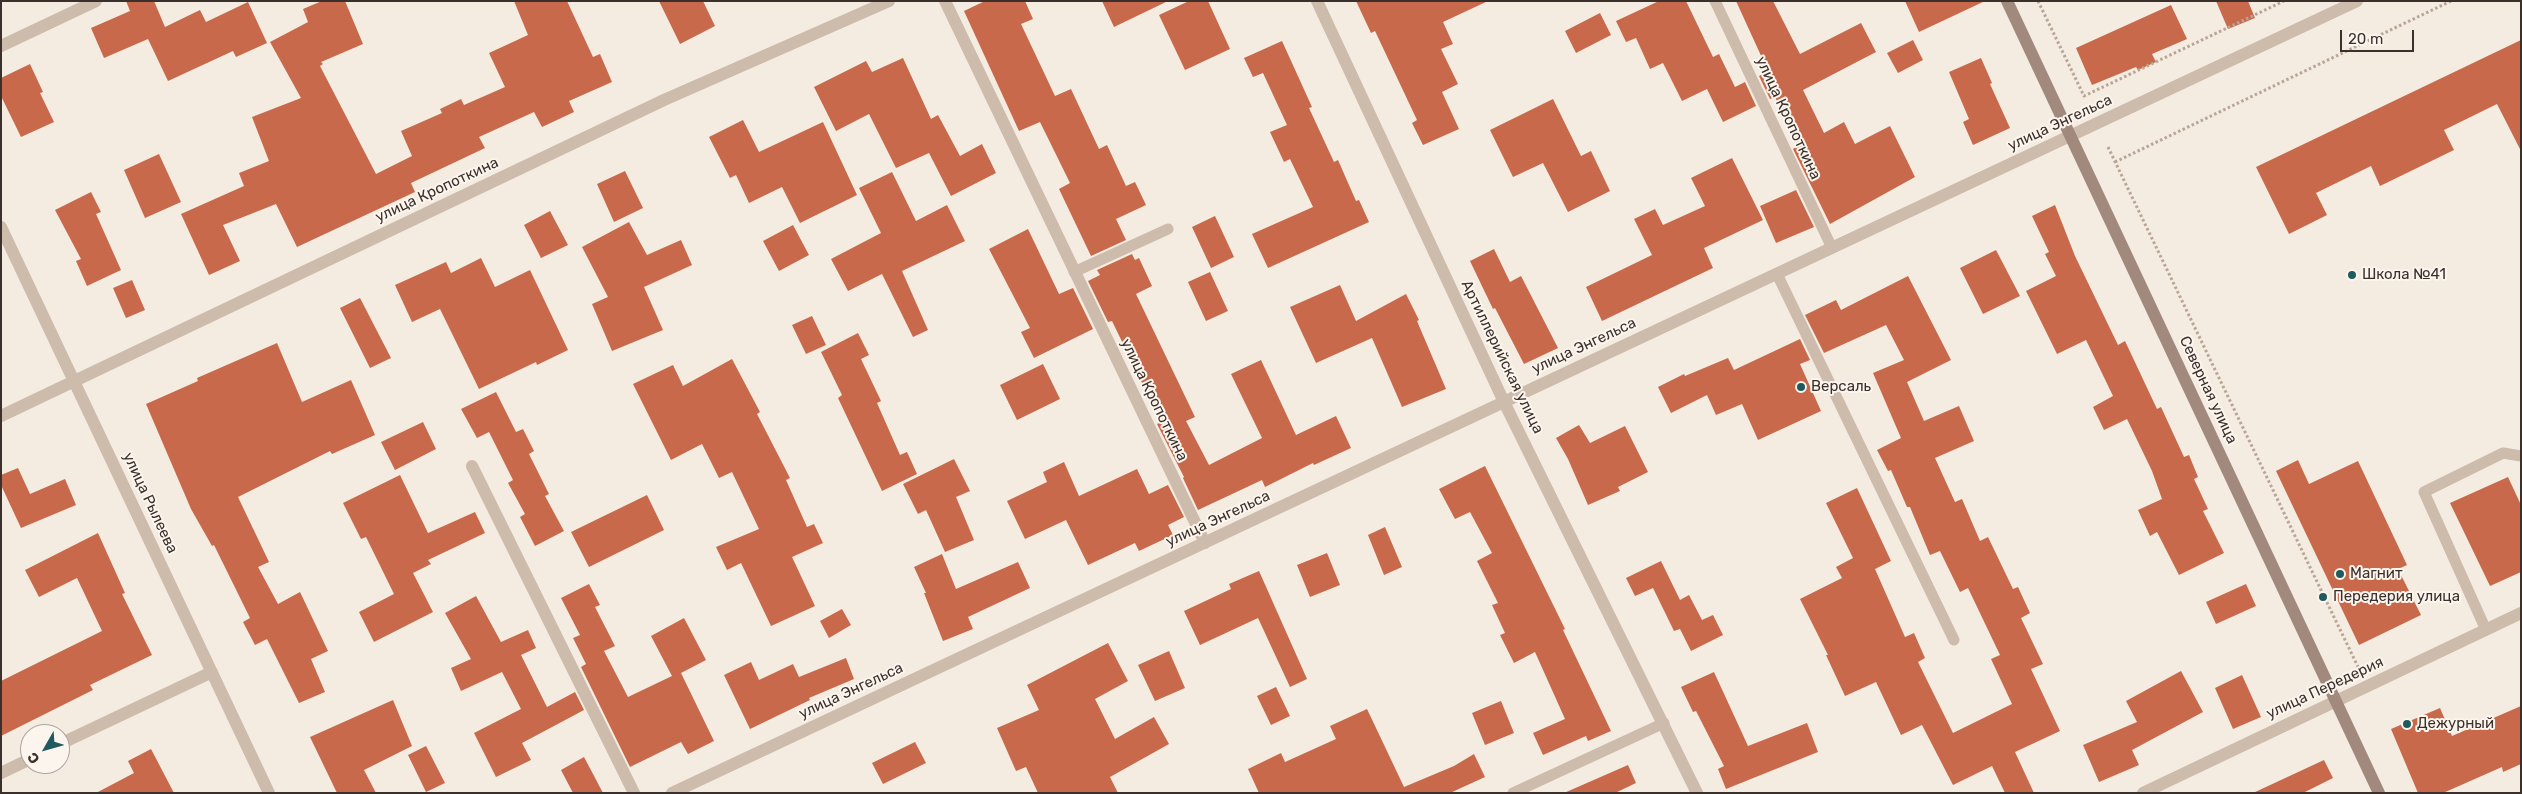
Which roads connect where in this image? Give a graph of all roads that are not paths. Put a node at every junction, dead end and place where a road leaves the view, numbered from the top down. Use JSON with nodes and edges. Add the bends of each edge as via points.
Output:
{"nodes":[{"id":1,"x":96,"y":1,"type":"edge"},
{"id":2,"x":889,"y":1,"type":"edge"},
{"id":3,"x":945,"y":1,"type":"edge"},
{"id":4,"x":1316,"y":1,"type":"edge"},
{"id":5,"x":1715,"y":1,"type":"edge"},
{"id":6,"x":2007,"y":1,"type":"edge"},
{"id":7,"x":2357,"y":1,"type":"edge"},
{"id":8,"x":1,"y":46,"type":"edge"},
{"id":9,"x":2071,"y":136,"type":"junction"},
{"id":10,"x":1,"y":227,"type":"edge"},
{"id":11,"x":1168,"y":229,"type":"dead end"},
{"id":12,"x":1832,"y":248,"type":"junction"},
{"id":13,"x":1074,"y":272,"type":"junction"},
{"id":14,"x":1777,"y":274,"type":"junction"},
{"id":15,"x":74,"y":381,"type":"junction"},
{"id":16,"x":1504,"y":402,"type":"junction"},
{"id":17,"x":1,"y":416,"type":"edge"},
{"id":18,"x":2521,"y":456,"type":"edge"},
{"id":19,"x":472,"y":466,"type":"dead end"},
{"id":20,"x":1205,"y":543,"type":"junction"},
{"id":21,"x":2521,"y":614,"type":"edge"},
{"id":22,"x":2486,"y":630,"type":"junction"},
{"id":23,"x":1954,"y":640,"type":"dead end"},
{"id":24,"x":212,"y":672,"type":"junction"},
{"id":25,"x":2336,"y":701,"type":"junction"},
{"id":26,"x":1664,"y":723,"type":"junction"},
{"id":27,"x":70,"y":739,"type":"edge"},
{"id":28,"x":20,"y":764,"type":"edge"},
{"id":29,"x":1,"y":773,"type":"edge"},
{"id":30,"x":269,"y":793,"type":"edge"},
{"id":31,"x":634,"y":793,"type":"edge"},
{"id":32,"x":672,"y":793,"type":"edge"},
{"id":33,"x":1513,"y":793,"type":"edge"},
{"id":34,"x":1697,"y":793,"type":"edge"},
{"id":35,"x":2143,"y":793,"type":"edge"},
{"id":36,"x":2380,"y":793,"type":"edge"}],
"edges":[{"from":1,"to":8,"type":"street"},
{"from":2,"to":15,"type":"street","name":"улица Кропоткина","via":[[664,100]]},
{"from":3,"to":13,"type":"street","name":"улица Кропоткина"},
{"from":4,"to":16,"type":"street","name":"Артиллерийская улица"},
{"from":5,"to":12,"type":"lane","name":"улица Кропоткина"},
{"from":6,"to":9,"type":"main road","name":"Северная улица"},
{"from":7,"to":9,"type":"street","name":"улица Энгельса"},
{"from":9,"to":12,"type":"street","name":"улица Энгельса"},
{"from":9,"to":25,"type":"main road","name":"Северная улица"},
{"from":10,"to":15,"type":"street","name":"улица Рылеева"},
{"from":11,"to":13,"type":"lane"},
{"from":12,"to":14,"type":"street","name":"улица Энгельса"},
{"from":13,"to":20,"type":"street","name":"улица Кропоткина"},
{"from":14,"to":16,"type":"street","name":"улица Энгельса"},
{"from":14,"to":23,"type":"lane"},
{"from":15,"to":17,"type":"street","name":"улица Кропоткина"},
{"from":15,"to":24,"type":"street","name":"улица Рылеева"},
{"from":16,"to":20,"type":"street","name":"улица Энгельса"},
{"from":16,"to":26,"type":"street","name":"Артиллерийская улица"},
{"from":18,"to":22,"type":"lane","via":[[2504,453],[2424,492]]},
{"from":19,"to":31,"type":"street"},
{"from":20,"to":32,"type":"street","name":"улица Энгельса"},
{"from":21,"to":22,"type":"street","name":"улица Передерия"},
{"from":22,"to":25,"type":"street","name":"улица Передерия"},
{"from":24,"to":27,"type":"street"},
{"from":24,"to":30,"type":"street","name":"улица Рылеева"},
{"from":25,"to":35,"type":"street","name":"улица Передерия"},
{"from":25,"to":36,"type":"main road","name":"Северная улица"},
{"from":26,"to":33,"type":"lane"},
{"from":26,"to":34,"type":"street","name":"Артиллерийская улица"},
{"from":28,"to":29,"type":"street"}]}
